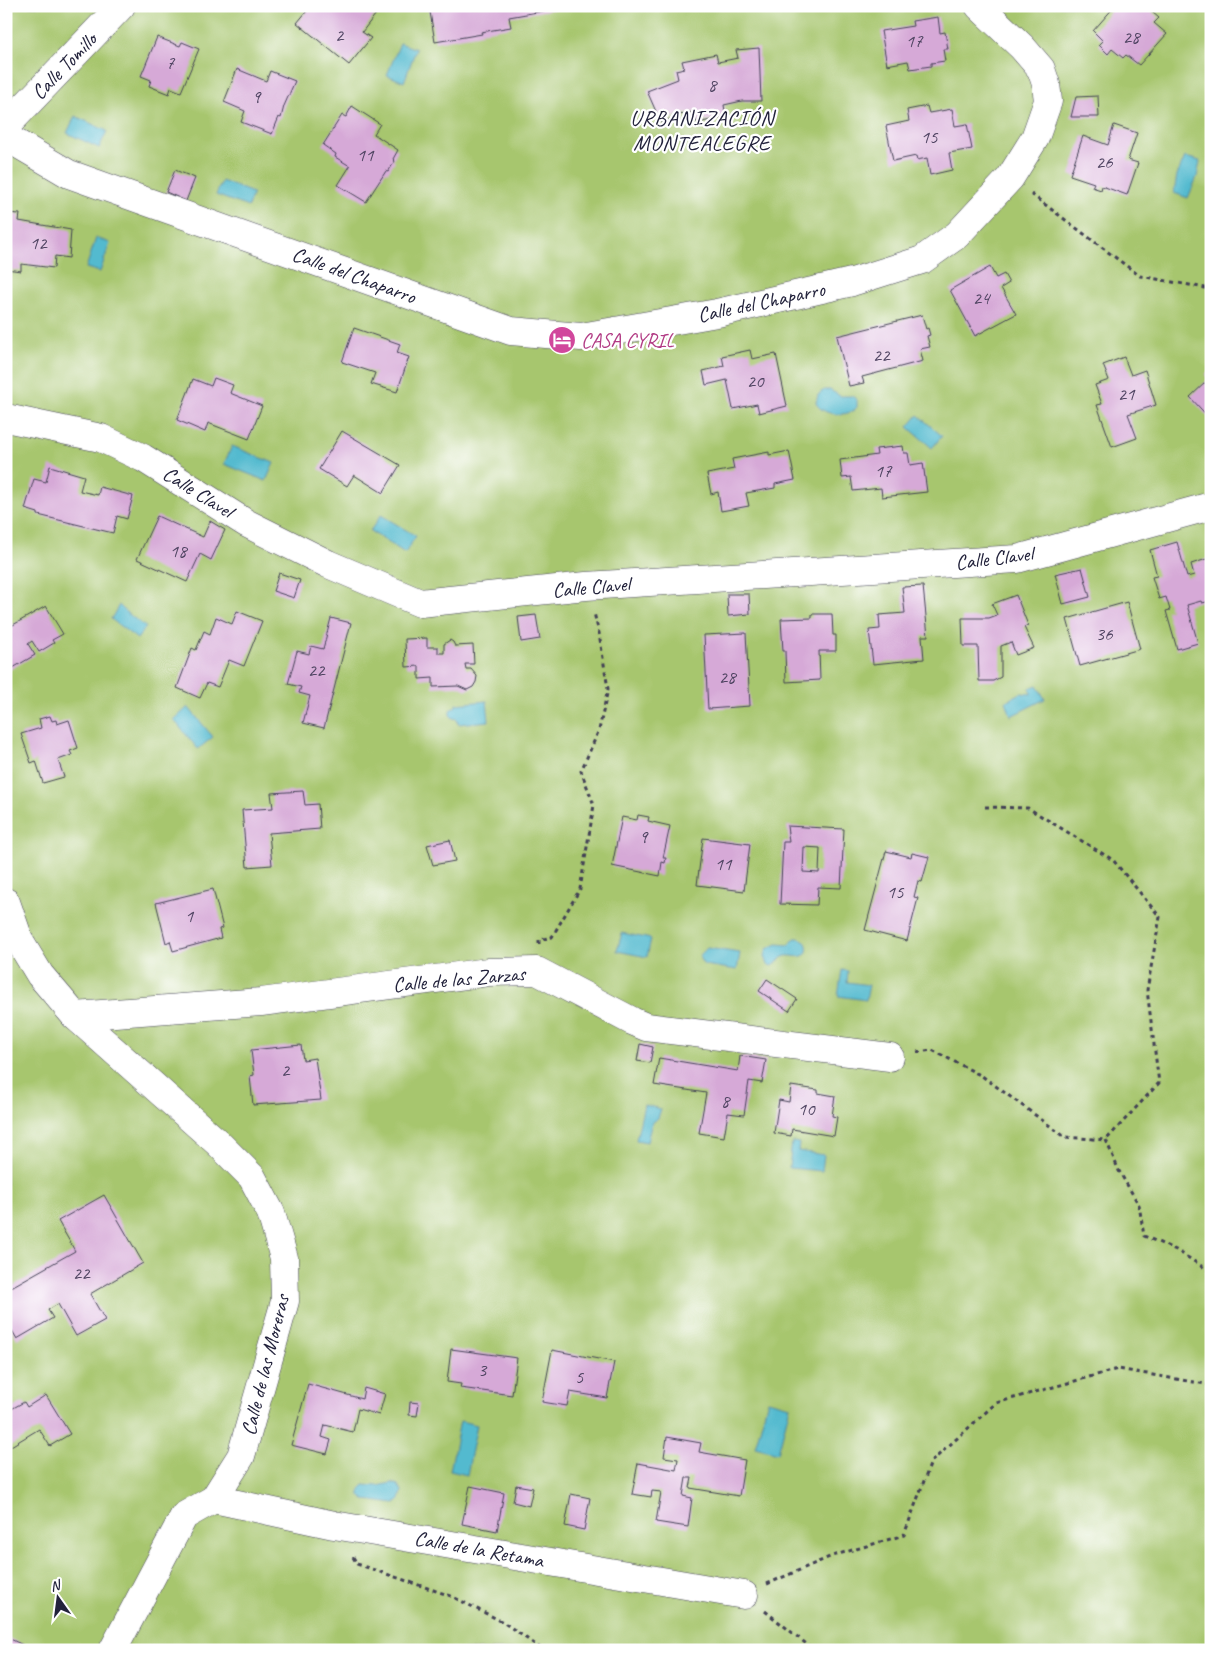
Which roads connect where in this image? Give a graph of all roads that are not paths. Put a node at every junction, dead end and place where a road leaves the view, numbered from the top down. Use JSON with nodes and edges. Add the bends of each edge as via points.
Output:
{"nodes":[{"id":1,"x":121,"y":6,"type":"edge"},
{"id":2,"x":979,"y":6,"type":"edge"},
{"id":3,"x":6,"y":126,"type":"edge"},
{"id":4,"x":6,"y":137,"type":"edge"},
{"id":5,"x":6,"y":418,"type":"edge"},
{"id":6,"x":1211,"y":506,"type":"edge"},
{"id":7,"x":6,"y":902,"type":"edge"},
{"id":8,"x":75,"y":1016,"type":"junction"},
{"id":9,"x":890,"y":1057,"type":"road end"},
{"id":10,"x":214,"y":1499,"type":"junction"},
{"id":11,"x":744,"y":1595,"type":"road end"},
{"id":12,"x":113,"y":1650,"type":"edge"}],
"edges":[{"from":1,"to":3,"type":"street","name":"Calle Tomillo"},
{"from":2,"to":4,"type":"street","name":"Calle del Chaparro","via":[[1041,70],[1048,101],[1035,138],[1010,178],[957,235],[922,260],[852,282],[727,311],[581,337],[511,331],[69,174]]},
{"from":5,"to":6,"type":"street","name":"Calle Clavel","via":[[101,438],[143,458],[246,523],[328,564],[420,603],[586,586],[1017,559]]},
{"from":7,"to":8,"type":"street","name":"Calle de las Moreras","via":[[20,942],[40,975]]},
{"from":8,"to":9,"type":"street","name":"Calle de las Zarzas","via":[[260,1002],[488,972],[537,972],[646,1027]]},
{"from":8,"to":10,"type":"street","name":"Calle de las Moreras","via":[[252,1177],[271,1213],[279,1240],[284,1258],[285,1301],[241,1456]]},
{"from":10,"to":11,"type":"street","name":"Calle de la Retama","via":[[334,1525]]},
{"from":10,"to":12,"type":"street","name":"Calle de las Moreras","via":[[184,1516]]}]}
